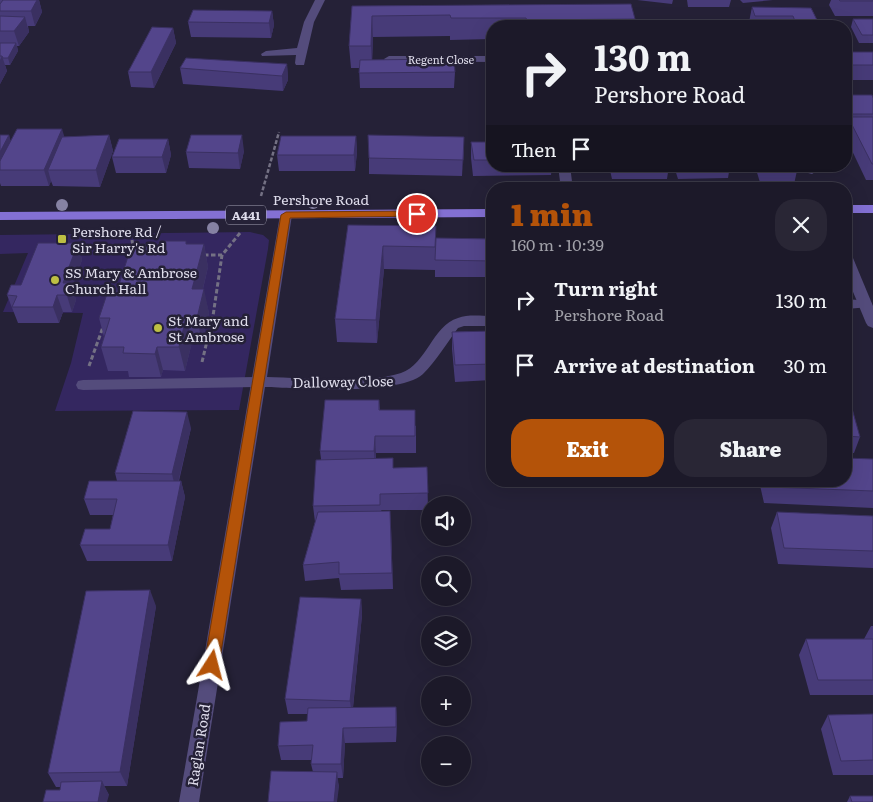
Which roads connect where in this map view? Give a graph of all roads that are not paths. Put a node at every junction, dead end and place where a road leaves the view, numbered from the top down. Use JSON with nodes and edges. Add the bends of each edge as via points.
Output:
{"nodes":[{"id":1,"x":320,"y":0,"type":"edge"},
{"id":2,"x":302,"y":51,"type":"junction"},
{"id":3,"x":266,"y":54,"type":"dead end"},
{"id":4,"x":486,"y":58,"type":"edge"},
{"id":5,"x":389,"y":59,"type":"edge"},
{"id":6,"x":300,"y":63,"type":"dead end"},
{"id":7,"x":852,"y":209,"type":"edge"},
{"id":8,"x":873,"y":209,"type":"edge"},
{"id":9,"x":486,"y":213,"type":"edge"},
{"id":10,"x":286,"y":215,"type":"junction"},
{"id":11,"x":0,"y":216,"type":"edge"},
{"id":12,"x":852,"y":273,"type":"edge"},
{"id":13,"x":852,"y":304,"type":"edge"},
{"id":14,"x":865,"y":304,"type":"junction"},
{"id":15,"x":486,"y":321,"type":"edge"},
{"id":16,"x":873,"y":323,"type":"edge"},
{"id":17,"x":258,"y":382,"type":"junction"},
{"id":18,"x":83,"y":385,"type":"road end"},
{"id":19,"x":189,"y":802,"type":"edge"}],
"edges":[{"from":1,"to":2,"type":"street"},
{"from":2,"to":3,"type":"street"},
{"from":2,"to":6,"type":"street"},
{"from":4,"to":5,"type":"street","name":"Regent Close"},
{"from":7,"to":8,"type":"main road"},
{"from":9,"to":10,"type":"main road","name":"Pershore Road","number":"A441"},
{"from":10,"to":11,"type":"main road","name":"Pershore Road","number":"A441"},
{"from":10,"to":17,"type":"street","name":"Raglan Road"},
{"from":12,"to":14,"type":"street"},
{"from":13,"to":14,"type":"street"},
{"from":14,"to":16,"type":"street"},
{"from":15,"to":17,"type":"street","name":"Dalloway Close","via":[[462,321],[453,325],[417,371],[400,380],[374,383]]},
{"from":17,"to":18,"type":"street","name":"Dalloway Close"},
{"from":17,"to":19,"type":"street","name":"Raglan Road"}]}
